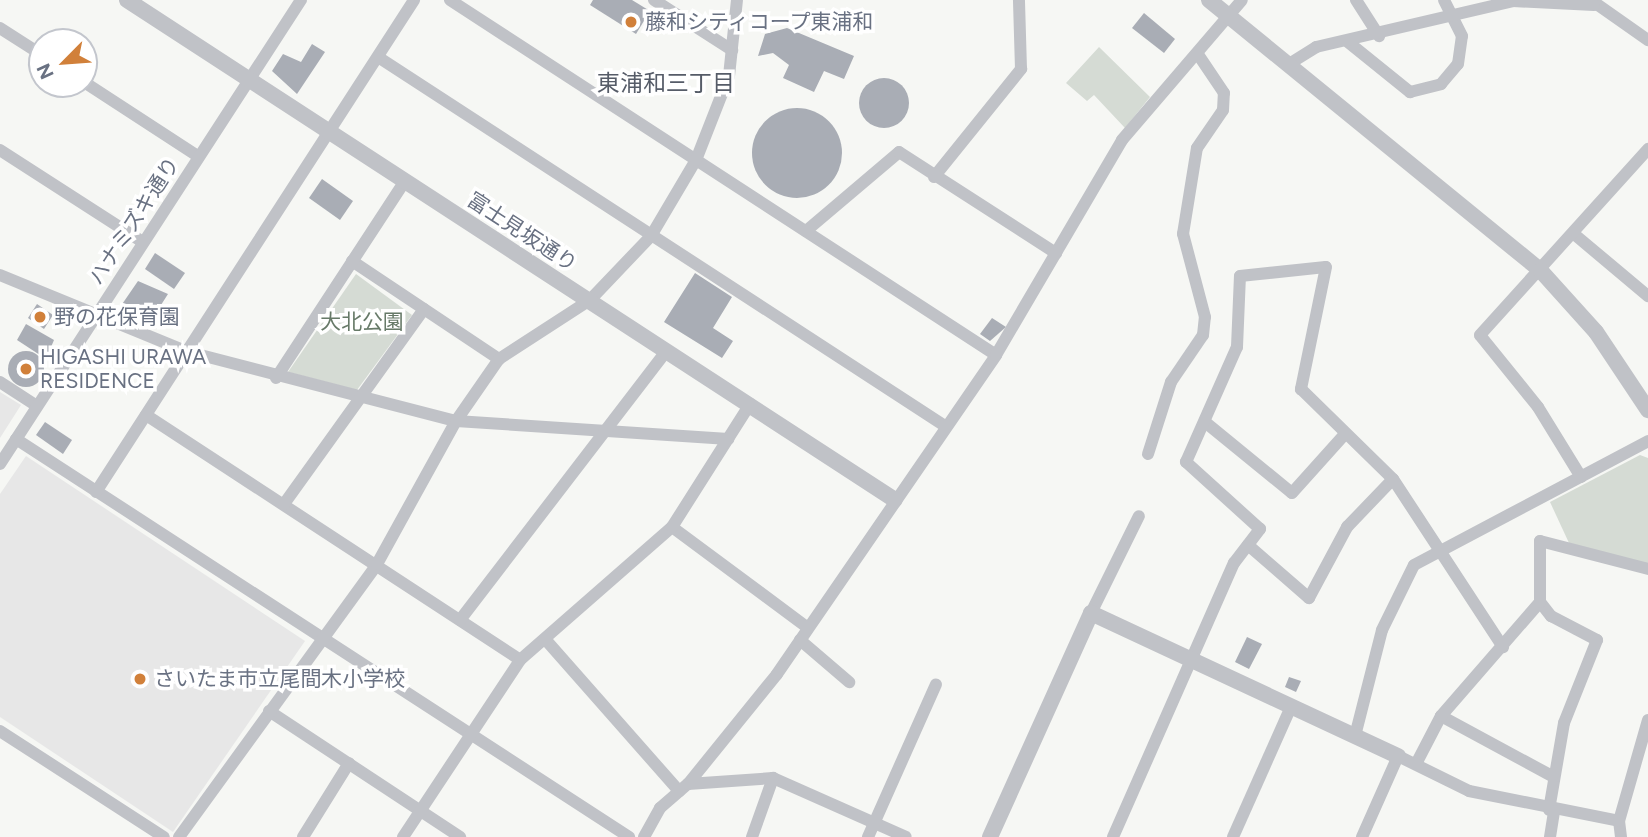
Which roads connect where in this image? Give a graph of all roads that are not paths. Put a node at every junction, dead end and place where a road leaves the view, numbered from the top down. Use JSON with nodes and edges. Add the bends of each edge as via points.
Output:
{"nodes":[{"id":1,"x":127,"y":0,"type":"edge"},
{"id":2,"x":414,"y":0,"type":"edge"},
{"id":3,"x":450,"y":0,"type":"edge"},
{"id":4,"x":654,"y":0,"type":"edge"},
{"id":5,"x":737,"y":0,"type":"edge"},
{"id":6,"x":1019,"y":0,"type":"edge"},
{"id":7,"x":1209,"y":0,"type":"edge"},
{"id":8,"x":1242,"y":0,"type":"edge"},
{"id":9,"x":1356,"y":0,"type":"edge"},
{"id":10,"x":1444,"y":0,"type":"edge"},
{"id":11,"x":1513,"y":1,"type":"edge"},
{"id":12,"x":296,"y":2,"type":"edge"},
{"id":13,"x":1592,"y":2,"type":"edge"},
{"id":14,"x":1229,"y":16,"type":"junction"},
{"id":15,"x":1455,"y":17,"type":"junction"},
{"id":16,"x":0,"y":28,"type":"edge"},
{"id":17,"x":1379,"y":36,"type":"junction"},
{"id":18,"x":1648,"y":40,"type":"edge"},
{"id":19,"x":1348,"y":42,"type":"junction"},
{"id":20,"x":28,"y":46,"type":"edge"},
{"id":21,"x":732,"y":50,"type":"junction"},
{"id":22,"x":1197,"y":52,"type":"junction"},
{"id":23,"x":378,"y":57,"type":"junction"},
{"id":24,"x":1289,"y":64,"type":"junction"},
{"id":25,"x":249,"y":80,"type":"junction"},
{"id":26,"x":98,"y":91,"type":"edge"},
{"id":27,"x":329,"y":132,"type":"junction"},
{"id":28,"x":1648,"y":149,"type":"edge"},
{"id":29,"x":0,"y":150,"type":"edge"},
{"id":30,"x":199,"y":157,"type":"junction"},
{"id":31,"x":696,"y":160,"type":"junction"},
{"id":32,"x":934,"y":177,"type":"junction"},
{"id":33,"x":405,"y":181,"type":"junction"},
{"id":34,"x":806,"y":231,"type":"junction"},
{"id":35,"x":1574,"y":234,"type":"junction"},
{"id":36,"x":651,"y":236,"type":"junction"},
{"id":37,"x":143,"y":243,"type":"junction"},
{"id":38,"x":1056,"y":253,"type":"junction"},
{"id":39,"x":352,"y":261,"type":"junction"},
{"id":40,"x":1541,"y":271,"type":"junction"},
{"id":41,"x":0,"y":275,"type":"edge"},
{"id":42,"x":1648,"y":296,"type":"edge"},
{"id":43,"x":590,"y":300,"type":"junction"},
{"id":44,"x":424,"y":309,"type":"junction"},
{"id":45,"x":96,"y":314,"type":"junction"},
{"id":46,"x":667,"y":350,"type":"junction"},
{"id":47,"x":186,"y":351,"type":"junction"},
{"id":48,"x":996,"y":355,"type":"junction"},
{"id":49,"x":499,"y":359,"type":"junction"},
{"id":50,"x":276,"y":379,"type":"junction"},
{"id":51,"x":0,"y":382,"type":"edge"},
{"id":52,"x":358,"y":398,"type":"junction"},
{"id":53,"x":750,"y":404,"type":"junction"},
{"id":54,"x":37,"y":406,"type":"junction"},
{"id":55,"x":1648,"y":410,"type":"edge"},
{"id":56,"x":146,"y":415,"type":"junction"},
{"id":57,"x":456,"y":422,"type":"junction"},
{"id":58,"x":1205,"y":422,"type":"junction"},
{"id":59,"x":945,"y":426,"type":"junction"},
{"id":60,"x":604,"y":432,"type":"junction"},
{"id":61,"x":1345,"y":434,"type":"junction"},
{"id":62,"x":16,"y":439,"type":"junction"},
{"id":63,"x":728,"y":439,"type":"junction"},
{"id":64,"x":1648,"y":441,"type":"edge"},
{"id":65,"x":1148,"y":454,"type":"dead end"},
{"id":66,"x":0,"y":464,"type":"edge"},
{"id":67,"x":1581,"y":477,"type":"junction"},
{"id":68,"x":1393,"y":479,"type":"junction"},
{"id":69,"x":96,"y":492,"type":"junction"},
{"id":70,"x":895,"y":500,"type":"junction"},
{"id":71,"x":284,"y":504,"type":"junction"},
{"id":72,"x":1139,"y":516,"type":"dead end"},
{"id":73,"x":672,"y":527,"type":"junction"},
{"id":74,"x":1248,"y":545,"type":"junction"},
{"id":75,"x":1441,"y":551,"type":"junction"},
{"id":76,"x":377,"y":564,"type":"junction"},
{"id":77,"x":1648,"y":569,"type":"edge"},
{"id":78,"x":1540,"y":602,"type":"junction"},
{"id":79,"x":1091,"y":613,"type":"junction"},
{"id":80,"x":460,"y":620,"type":"junction"},
{"id":81,"x":808,"y":628,"type":"junction"},
{"id":82,"x":321,"y":638,"type":"junction"},
{"id":83,"x":545,"y":639,"type":"junction"},
{"id":84,"x":800,"y":640,"type":"junction"},
{"id":85,"x":1503,"y":647,"type":"junction"},
{"id":86,"x":520,"y":660,"type":"junction"},
{"id":87,"x":1191,"y":660,"type":"junction"},
{"id":88,"x":849,"y":682,"type":"dead end"},
{"id":89,"x":936,"y":684,"type":"dead end"},
{"id":90,"x":1291,"y":707,"type":"junction"},
{"id":91,"x":269,"y":711,"type":"junction"},
{"id":92,"x":1441,"y":716,"type":"junction"},
{"id":93,"x":1648,"y":720,"type":"edge"},
{"id":94,"x":0,"y":731,"type":"edge"},
{"id":95,"x":469,"y":733,"type":"junction"},
{"id":96,"x":1355,"y":736,"type":"junction"},
{"id":97,"x":1398,"y":756,"type":"junction"},
{"id":98,"x":349,"y":763,"type":"junction"},
{"id":99,"x":1416,"y":764,"type":"junction"},
{"id":100,"x":1634,"y":769,"type":"junction"},
{"id":101,"x":1648,"y":773,"type":"edge"},
{"id":102,"x":1554,"y":777,"type":"junction"},
{"id":103,"x":773,"y":778,"type":"junction"},
{"id":104,"x":683,"y":787,"type":"junction"},
{"id":105,"x":420,"y":810,"type":"junction"},
{"id":106,"x":1551,"y":811,"type":"junction"},
{"id":107,"x":1619,"y":821,"type":"junction"},
{"id":108,"x":874,"y":823,"type":"junction"},
{"id":109,"x":164,"y":837,"type":"edge"},
{"id":110,"x":179,"y":837,"type":"edge"},
{"id":111,"x":303,"y":837,"type":"edge"},
{"id":112,"x":403,"y":837,"type":"edge"},
{"id":113,"x":460,"y":837,"type":"edge"},
{"id":114,"x":629,"y":837,"type":"edge"},
{"id":115,"x":644,"y":837,"type":"edge"},
{"id":116,"x":752,"y":837,"type":"edge"},
{"id":117,"x":868,"y":837,"type":"edge"},
{"id":118,"x":906,"y":837,"type":"edge"},
{"id":119,"x":990,"y":837,"type":"edge"},
{"id":120,"x":1113,"y":837,"type":"edge"},
{"id":121,"x":1233,"y":837,"type":"edge"},
{"id":122,"x":1362,"y":837,"type":"edge"},
{"id":123,"x":1550,"y":837,"type":"edge"},
{"id":124,"x":1621,"y":837,"type":"edge"}],
"edges":[{"from":1,"to":25,"type":"street","name":"富士見坂通り"},
{"from":2,"to":23,"type":"street"},
{"from":3,"to":31,"type":"street"},
{"from":4,"to":21,"type":"street"},
{"from":5,"to":21,"type":"street"},
{"from":6,"to":32,"type":"street","via":[[1021,69]]},
{"from":7,"to":14,"type":"street"},
{"from":8,"to":14,"type":"street"},
{"from":9,"to":17,"type":"street"},
{"from":10,"to":15,"type":"street"},
{"from":11,"to":13,"type":"street"},
{"from":11,"to":15,"type":"street"},
{"from":12,"to":25,"type":"street","name":"ハナミズキ通り"},
{"from":13,"to":18,"type":"street"},
{"from":14,"to":22,"type":"street"},
{"from":14,"to":24,"type":"street"},
{"from":15,"to":17,"type":"street"},
{"from":15,"to":19,"type":"street","via":[[1462,36],[1458,64],[1429,89],[1410,92]]},
{"from":16,"to":20,"type":"street"},
{"from":17,"to":19,"type":"street"},
{"from":19,"to":24,"type":"street","via":[[1316,47]]},
{"from":21,"to":31,"type":"street","via":[[729,76]]},
{"from":22,"to":38,"type":"street","via":[[1122,140]]},
{"from":22,"to":65,"type":"street","via":[[1224,93],[1223,110],[1197,148],[1185,210],[1183,234],[1203,308],[1203,335],[1171,382]]},
{"from":23,"to":27,"type":"street"},
{"from":23,"to":36,"type":"street"},
{"from":24,"to":40,"type":"street"},
{"from":25,"to":27,"type":"street","name":"富士見坂通り"},
{"from":25,"to":30,"type":"street","name":"ハナミズキ通り"},
{"from":26,"to":30,"type":"street"},
{"from":27,"to":33,"type":"street","name":"富士見坂通り"},
{"from":27,"to":47,"type":"street"},
{"from":28,"to":35,"type":"street"},
{"from":29,"to":37,"type":"street"},
{"from":30,"to":37,"type":"street","name":"ハナミズキ通り"},
{"from":31,"to":34,"type":"street"},
{"from":31,"to":36,"type":"street"},
{"from":32,"to":34,"type":"street","via":[[898,152]]},
{"from":32,"to":38,"type":"street"},
{"from":33,"to":39,"type":"street"},
{"from":33,"to":43,"type":"street","name":"富士見坂通り"},
{"from":34,"to":48,"type":"street"},
{"from":35,"to":40,"type":"street"},
{"from":35,"to":42,"type":"street"},
{"from":36,"to":43,"type":"street"},
{"from":36,"to":59,"type":"street"},
{"from":37,"to":45,"type":"street","name":"ハナミズキ通り"},
{"from":38,"to":48,"type":"street"},
{"from":39,"to":44,"type":"street"},
{"from":39,"to":50,"type":"street"},
{"from":40,"to":55,"type":"street","via":[[1596,332]]},
{"from":40,"to":67,"type":"street","via":[[1480,335],[1538,407]]},
{"from":41,"to":45,"type":"street"},
{"from":43,"to":46,"type":"street","name":"富士見坂通り"},
{"from":43,"to":49,"type":"street"},
{"from":44,"to":49,"type":"street"},
{"from":44,"to":52,"type":"street"},
{"from":45,"to":47,"type":"street"},
{"from":45,"to":54,"type":"street","name":"ハナミズキ通り"},
{"from":46,"to":53,"type":"street","name":"富士見坂通り"},
{"from":46,"to":60,"type":"street"},
{"from":47,"to":50,"type":"street"},
{"from":47,"to":56,"type":"street"},
{"from":48,"to":59,"type":"street"},
{"from":49,"to":57,"type":"street"},
{"from":50,"to":52,"type":"street"},
{"from":51,"to":54,"type":"street"},
{"from":52,"to":57,"type":"street"},
{"from":52,"to":71,"type":"street"},
{"from":53,"to":63,"type":"street"},
{"from":53,"to":70,"type":"street","name":"富士見坂通り"},
{"from":54,"to":62,"type":"street","name":"ハナミズキ通り"},
{"from":56,"to":69,"type":"street"},
{"from":56,"to":71,"type":"street"},
{"from":57,"to":60,"type":"street"},
{"from":57,"to":76,"type":"street"},
{"from":58,"to":61,"type":"street","via":[[1292,493]]},
{"from":58,"to":61,"type":"street","via":[[1237,347],[1240,276],[1326,267],[1299,377],[1308,401]]},
{"from":58,"to":74,"type":"street","via":[[1186,462],[1260,529]]},
{"from":59,"to":70,"type":"street"},
{"from":60,"to":63,"type":"street"},
{"from":60,"to":80,"type":"street"},
{"from":61,"to":68,"type":"street"},
{"from":62,"to":66,"type":"street","name":"ハナミズキ通り"},
{"from":62,"to":69,"type":"street"},
{"from":63,"to":73,"type":"street"},
{"from":64,"to":67,"type":"street"},
{"from":67,"to":75,"type":"street"},
{"from":68,"to":74,"type":"street","via":[[1348,527],[1309,597]]},
{"from":68,"to":75,"type":"street"},
{"from":69,"to":82,"type":"street"},
{"from":70,"to":81,"type":"street"},
{"from":71,"to":76,"type":"street"},
{"from":72,"to":79,"type":"street"},
{"from":73,"to":81,"type":"street"},
{"from":73,"to":83,"type":"street"},
{"from":74,"to":87,"type":"street"},
{"from":75,"to":85,"type":"street"},
{"from":75,"to":96,"type":"street","via":[[1407,574],[1382,630]]},
{"from":76,"to":80,"type":"street"},
{"from":76,"to":82,"type":"street"},
{"from":77,"to":78,"type":"street","via":[[1540,541]]},
{"from":78,"to":85,"type":"street"},
{"from":78,"to":102,"type":"street","via":[[1551,616],[1597,640],[1570,701]]},
{"from":79,"to":87,"type":"street"},
{"from":79,"to":119,"type":"street"},
{"from":80,"to":86,"type":"street"},
{"from":81,"to":84,"type":"street"},
{"from":82,"to":91,"type":"street"},
{"from":82,"to":95,"type":"street"},
{"from":83,"to":86,"type":"street"},
{"from":83,"to":104,"type":"street"},
{"from":84,"to":88,"type":"street"},
{"from":84,"to":104,"type":"street"},
{"from":85,"to":92,"type":"street"},
{"from":86,"to":95,"type":"street"},
{"from":87,"to":90,"type":"street"},
{"from":87,"to":120,"type":"street"},
{"from":89,"to":108,"type":"street"},
{"from":90,"to":96,"type":"street"},
{"from":90,"to":121,"type":"street"},
{"from":91,"to":98,"type":"street"},
{"from":91,"to":110,"type":"street"},
{"from":92,"to":99,"type":"street"},
{"from":92,"to":102,"type":"street"},
{"from":93,"to":100,"type":"street"},
{"from":94,"to":109,"type":"street"},
{"from":95,"to":105,"type":"street"},
{"from":95,"to":114,"type":"street"},
{"from":96,"to":97,"type":"street"},
{"from":97,"to":99,"type":"street"},
{"from":97,"to":122,"type":"street"},
{"from":98,"to":105,"type":"street"},
{"from":98,"to":111,"type":"street"},
{"from":99,"to":106,"type":"street","via":[[1469,791]]},
{"from":100,"to":101,"type":"street"},
{"from":100,"to":107,"type":"street"},
{"from":102,"to":106,"type":"street"},
{"from":103,"to":104,"type":"street"},
{"from":103,"to":108,"type":"street"},
{"from":103,"to":116,"type":"street"},
{"from":104,"to":115,"type":"street","via":[[660,808]]},
{"from":105,"to":112,"type":"street"},
{"from":105,"to":113,"type":"street"},
{"from":106,"to":107,"type":"street"},
{"from":106,"to":123,"type":"street"},
{"from":107,"to":124,"type":"street"},
{"from":108,"to":117,"type":"street"},
{"from":108,"to":118,"type":"street"}]}
